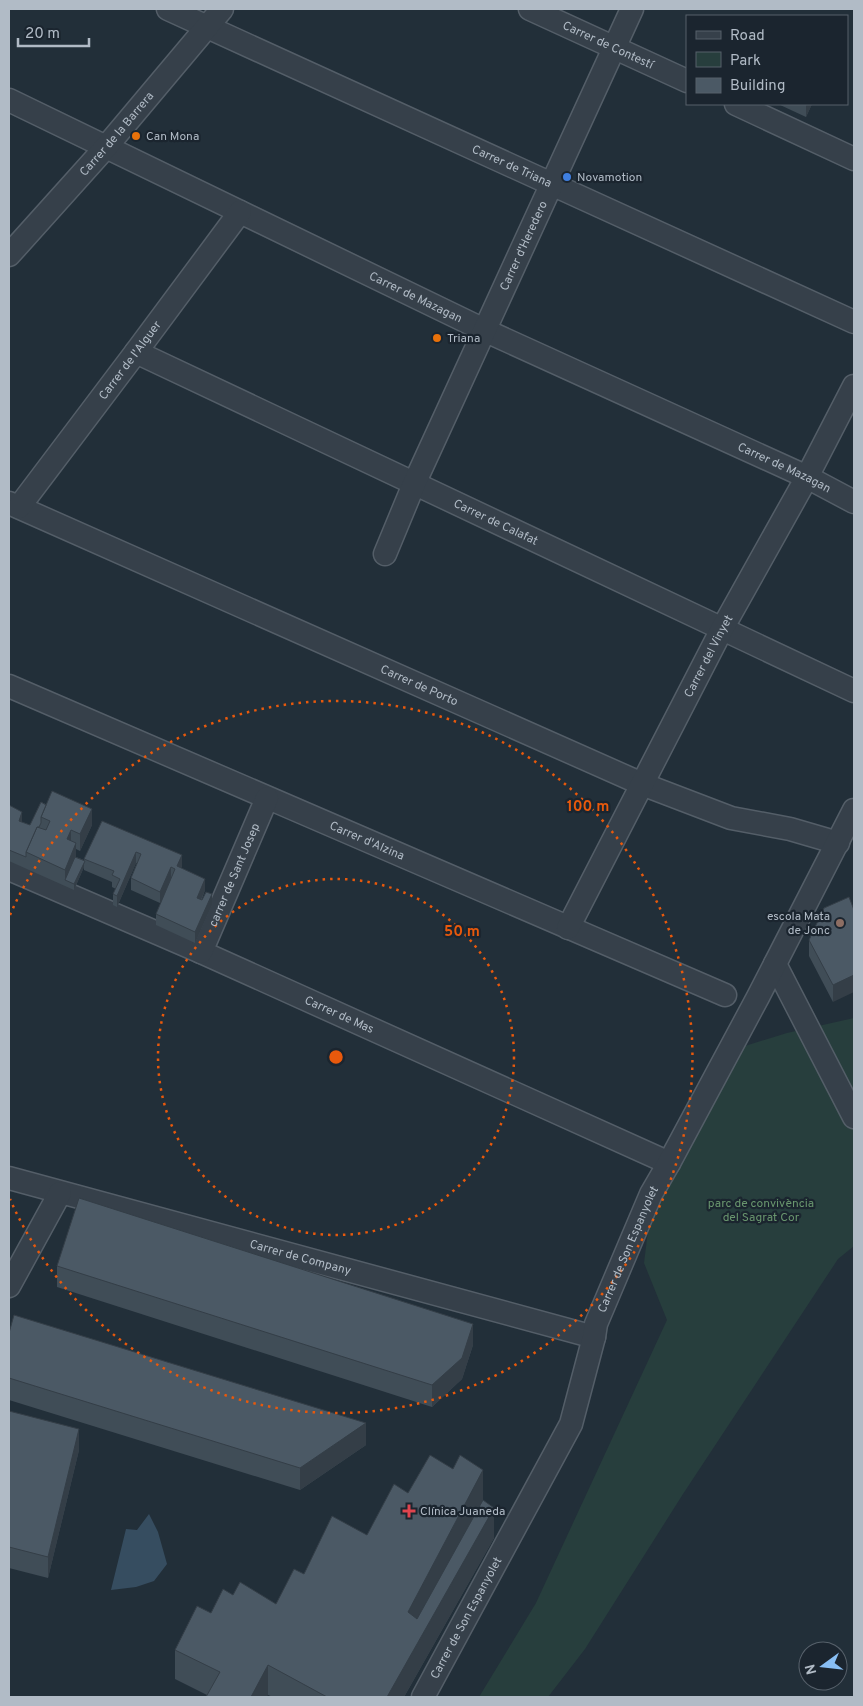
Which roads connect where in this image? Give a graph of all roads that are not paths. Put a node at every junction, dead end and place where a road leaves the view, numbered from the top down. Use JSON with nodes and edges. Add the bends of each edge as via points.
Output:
{"nodes":[{"id":1,"x":168,"y":9,"type":"edge"},
{"id":2,"x":222,"y":9,"type":"edge"},
{"id":3,"x":530,"y":9,"type":"edge"},
{"id":4,"x":632,"y":9,"type":"edge"},
{"id":5,"x":207,"y":27,"type":"junction"},
{"id":6,"x":614,"y":48,"type":"junction"},
{"id":7,"x":686,"y":81,"type":"edge"},
{"id":8,"x":9,"y":100,"type":"edge"},
{"id":9,"x":738,"y":105,"type":"edge"},
{"id":10,"x":106,"y":147,"type":"junction"},
{"id":11,"x":854,"y":158,"type":"edge"},
{"id":12,"x":551,"y":184,"type":"junction"},
{"id":13,"x":240,"y":212,"type":"junction"},
{"id":14,"x":9,"y":255,"type":"edge"},
{"id":15,"x":854,"y":322,"type":"edge"},
{"id":16,"x":484,"y":330,"type":"junction"},
{"id":17,"x":136,"y":352,"type":"junction"},
{"id":18,"x":854,"y":386,"type":"edge"},
{"id":19,"x":807,"y":478,"type":"junction"},
{"id":20,"x":414,"y":484,"type":"junction"},
{"id":21,"x":854,"y":502,"type":"edge"},
{"id":22,"x":14,"y":505,"type":"edge"},
{"id":23,"x":385,"y":554,"type":"dead end"},
{"id":24,"x":722,"y":629,"type":"junction"},
{"id":25,"x":9,"y":686,"type":"edge"},
{"id":26,"x":854,"y":691,"type":"edge"},
{"id":27,"x":642,"y":784,"type":"junction"},
{"id":28,"x":267,"y":798,"type":"junction"},
{"id":29,"x":854,"y":810,"type":"edge"},
{"id":30,"x":838,"y":843,"type":"junction"},
{"id":31,"x":9,"y":869,"type":"edge"},
{"id":32,"x":568,"y":928,"type":"junction"},
{"id":33,"x":201,"y":952,"type":"junction"},
{"id":34,"x":775,"y":964,"type":"junction"},
{"id":35,"x":725,"y":995,"type":"dead end"},
{"id":36,"x":854,"y":1117,"type":"edge"},
{"id":37,"x":669,"y":1163,"type":"junction"},
{"id":38,"x":9,"y":1178,"type":"edge"},
{"id":39,"x":60,"y":1193,"type":"junction"},
{"id":40,"x":9,"y":1286,"type":"edge"},
{"id":41,"x":594,"y":1337,"type":"junction"},
{"id":42,"x":423,"y":1697,"type":"edge"}],
"edges":[{"from":1,"to":5,"type":"street","name":"Carrer de Triana"},
{"from":2,"to":5,"type":"street","name":"Carrer de la Barrera"},
{"from":3,"to":6,"type":"street","name":"Carrer de Contestí"},
{"from":4,"to":6,"type":"street","name":"Carrer d'Heredero"},
{"from":5,"to":10,"type":"street","name":"Carrer de la Barrera"},
{"from":5,"to":12,"type":"street","name":"Carrer de Triana"},
{"from":6,"to":7,"type":"street","name":"Carrer de Contestí"},
{"from":6,"to":12,"type":"street","name":"Carrer d'Heredero"},
{"from":8,"to":10,"type":"street","name":"Carrer de Mazagan"},
{"from":9,"to":11,"type":"street"},
{"from":10,"to":13,"type":"street","name":"Carrer de Mazagan"},
{"from":10,"to":14,"type":"street","name":"Carrer de la Barrera"},
{"from":12,"to":15,"type":"street","name":"Carrer de Triana"},
{"from":12,"to":16,"type":"street","name":"Carrer d'Heredero"},
{"from":13,"to":16,"type":"street","name":"Carrer de Mazagan"},
{"from":13,"to":17,"type":"street","name":"Carrer de l'Alguer"},
{"from":16,"to":19,"type":"street","name":"Carrer de Mazagan"},
{"from":16,"to":20,"type":"street","name":"Carrer d'Heredero"},
{"from":17,"to":20,"type":"street","name":"Carrer de Calafat"},
{"from":17,"to":22,"type":"street","name":"Carrer de l'Alguer"},
{"from":18,"to":19,"type":"street","name":"Carrer del Vinyet"},
{"from":19,"to":21,"type":"street","name":"Carrer de Mazagan"},
{"from":19,"to":24,"type":"street","name":"Carrer del Vinyet"},
{"from":20,"to":23,"type":"street"},
{"from":20,"to":24,"type":"street","name":"Carrer de Calafat"},
{"from":22,"to":27,"type":"street","name":"Carrer de Porto"},
{"from":24,"to":26,"type":"street","name":"Carrer de Calafat"},
{"from":24,"to":27,"type":"street","name":"Carrer del Vinyet"},
{"from":25,"to":28,"type":"street","name":"Carrer d'Alzina"},
{"from":27,"to":30,"type":"street","name":"Carrer de Porto","via":[[731,818],[790,829]]},
{"from":27,"to":32,"type":"street","name":"Carrer del Vinyet"},
{"from":28,"to":32,"type":"street","name":"Carrer d'Alzina"},
{"from":28,"to":33,"type":"street","name":"carrer de Sant Josep"},
{"from":29,"to":30,"type":"street","name":"Carrer de Son Espanyolet"},
{"from":30,"to":34,"type":"street","name":"Carrer de Son Espanyolet"},
{"from":31,"to":33,"type":"street","name":"Carrer de Mas"},
{"from":32,"to":35,"type":"street","name":"Carrer d'Alzina"},
{"from":33,"to":37,"type":"street","name":"Carrer de Mas"},
{"from":34,"to":36,"type":"street"},
{"from":34,"to":37,"type":"street","name":"Carrer de Son Espanyolet"},
{"from":37,"to":41,"type":"street","name":"Carrer de Son Espanyolet","via":[[651,1194],[596,1324]]},
{"from":38,"to":39,"type":"street","name":"Carrer de Company"},
{"from":39,"to":40,"type":"street"},
{"from":39,"to":41,"type":"street","name":"Carrer de Company"},
{"from":41,"to":42,"type":"street","name":"Carrer de Son Espanyolet","via":[[571,1424]]}]}
